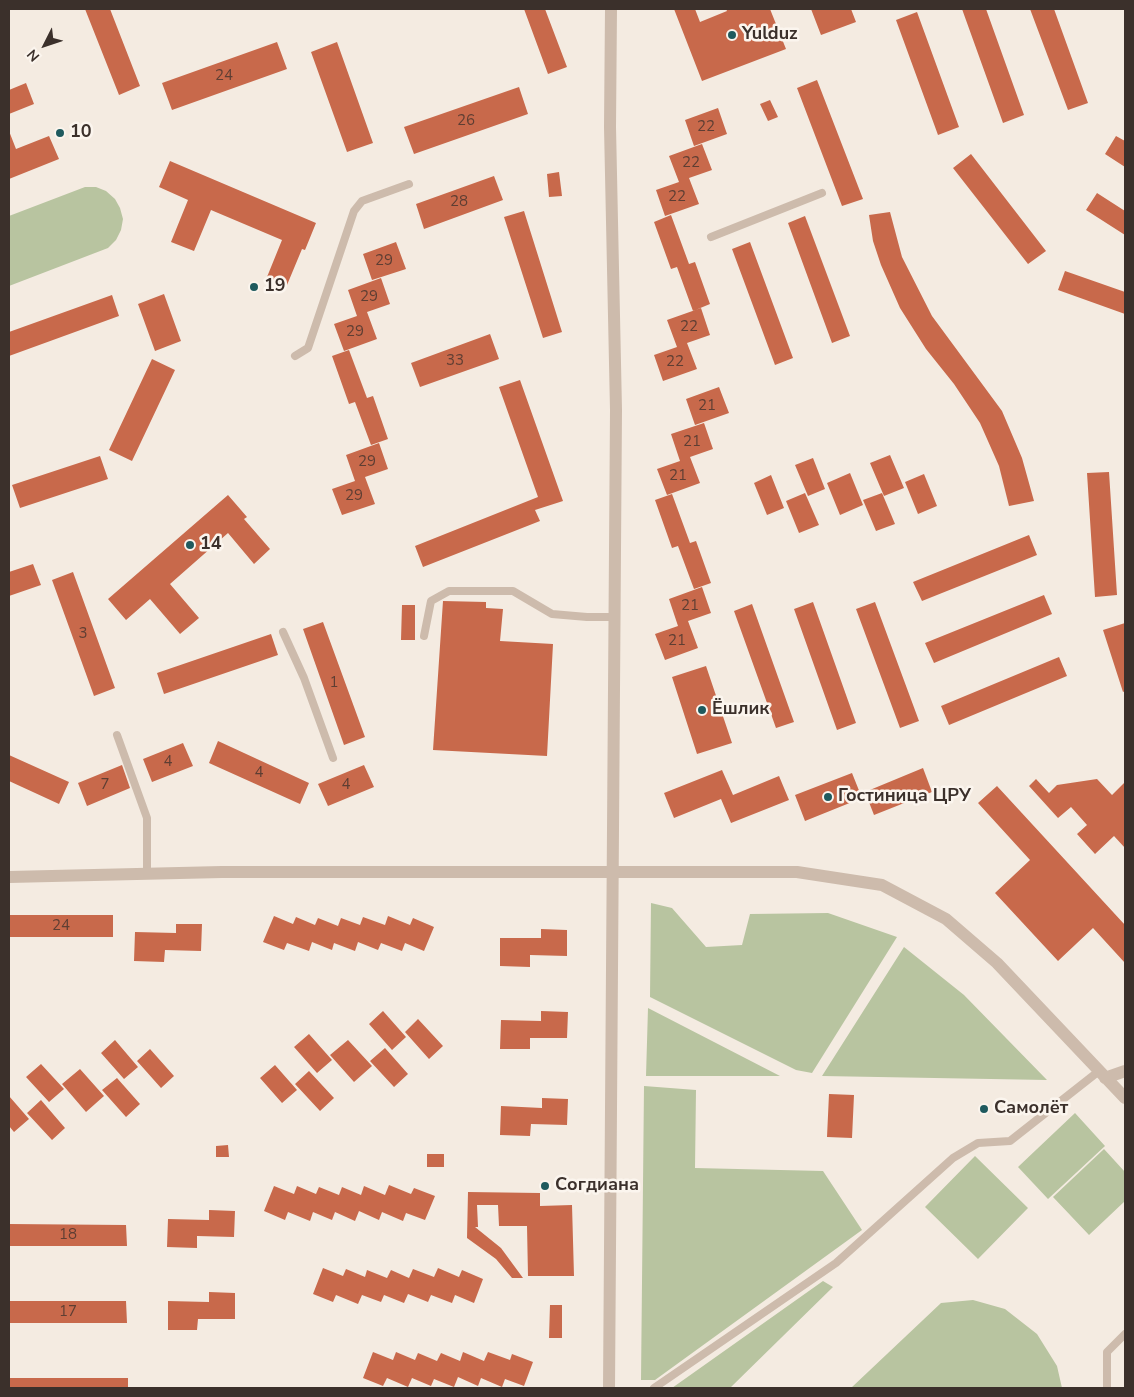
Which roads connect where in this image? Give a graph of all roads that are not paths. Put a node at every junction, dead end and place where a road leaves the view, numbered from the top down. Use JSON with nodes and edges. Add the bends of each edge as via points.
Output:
{"nodes":[{"id":1,"x":611,"y":9,"type":"edge"},
{"id":2,"x":409,"y":184,"type":"dead end"},
{"id":3,"x":822,"y":193,"type":"dead end"},
{"id":4,"x":711,"y":237,"type":"dead end"},
{"id":5,"x":295,"y":356,"type":"dead end"},
{"id":6,"x":615,"y":617,"type":"junction"},
{"id":7,"x":283,"y":632,"type":"dead end"},
{"id":8,"x":424,"y":636,"type":"dead end"},
{"id":9,"x":117,"y":735,"type":"dead end"},
{"id":10,"x":333,"y":758,"type":"dead end"},
{"id":11,"x":614,"y":872,"type":"junction"},
{"id":12,"x":147,"y":874,"type":"junction"},
{"id":13,"x":9,"y":877,"type":"edge"},
{"id":14,"x":1125,"y":1071,"type":"edge"},
{"id":15,"x":1102,"y":1074,"type":"junction"},
{"id":16,"x":1125,"y":1098,"type":"edge"},
{"id":17,"x":1125,"y":1334,"type":"edge"},
{"id":18,"x":609,"y":1388,"type":"edge"},
{"id":19,"x":654,"y":1388,"type":"edge"},
{"id":20,"x":1107,"y":1388,"type":"edge"}],
"edges":[{"from":1,"to":6,"type":"street"},
{"from":2,"to":5,"type":"lane","via":[[362,201],[354,211],[308,348]]},
{"from":3,"to":4,"type":"lane"},
{"from":6,"to":8,"type":"lane","via":[[552,614],[513,591],[449,591],[431,601]]},
{"from":6,"to":11,"type":"street"},
{"from":7,"to":10,"type":"lane","via":[[304,678]]},
{"from":9,"to":12,"type":"lane","via":[[147,818]]},
{"from":11,"to":12,"type":"street"},
{"from":11,"to":15,"type":"street","via":[[797,872],[882,885],[946,919],[997,963]]},
{"from":11,"to":18,"type":"street"},
{"from":12,"to":13,"type":"street"},
{"from":14,"to":15,"type":"street"},
{"from":15,"to":16,"type":"street"},
{"from":15,"to":19,"type":"lane","via":[[1010,1141],[978,1143],[953,1158],[836,1262]]},
{"from":17,"to":20,"type":"lane","via":[[1108,1352]]}]}
